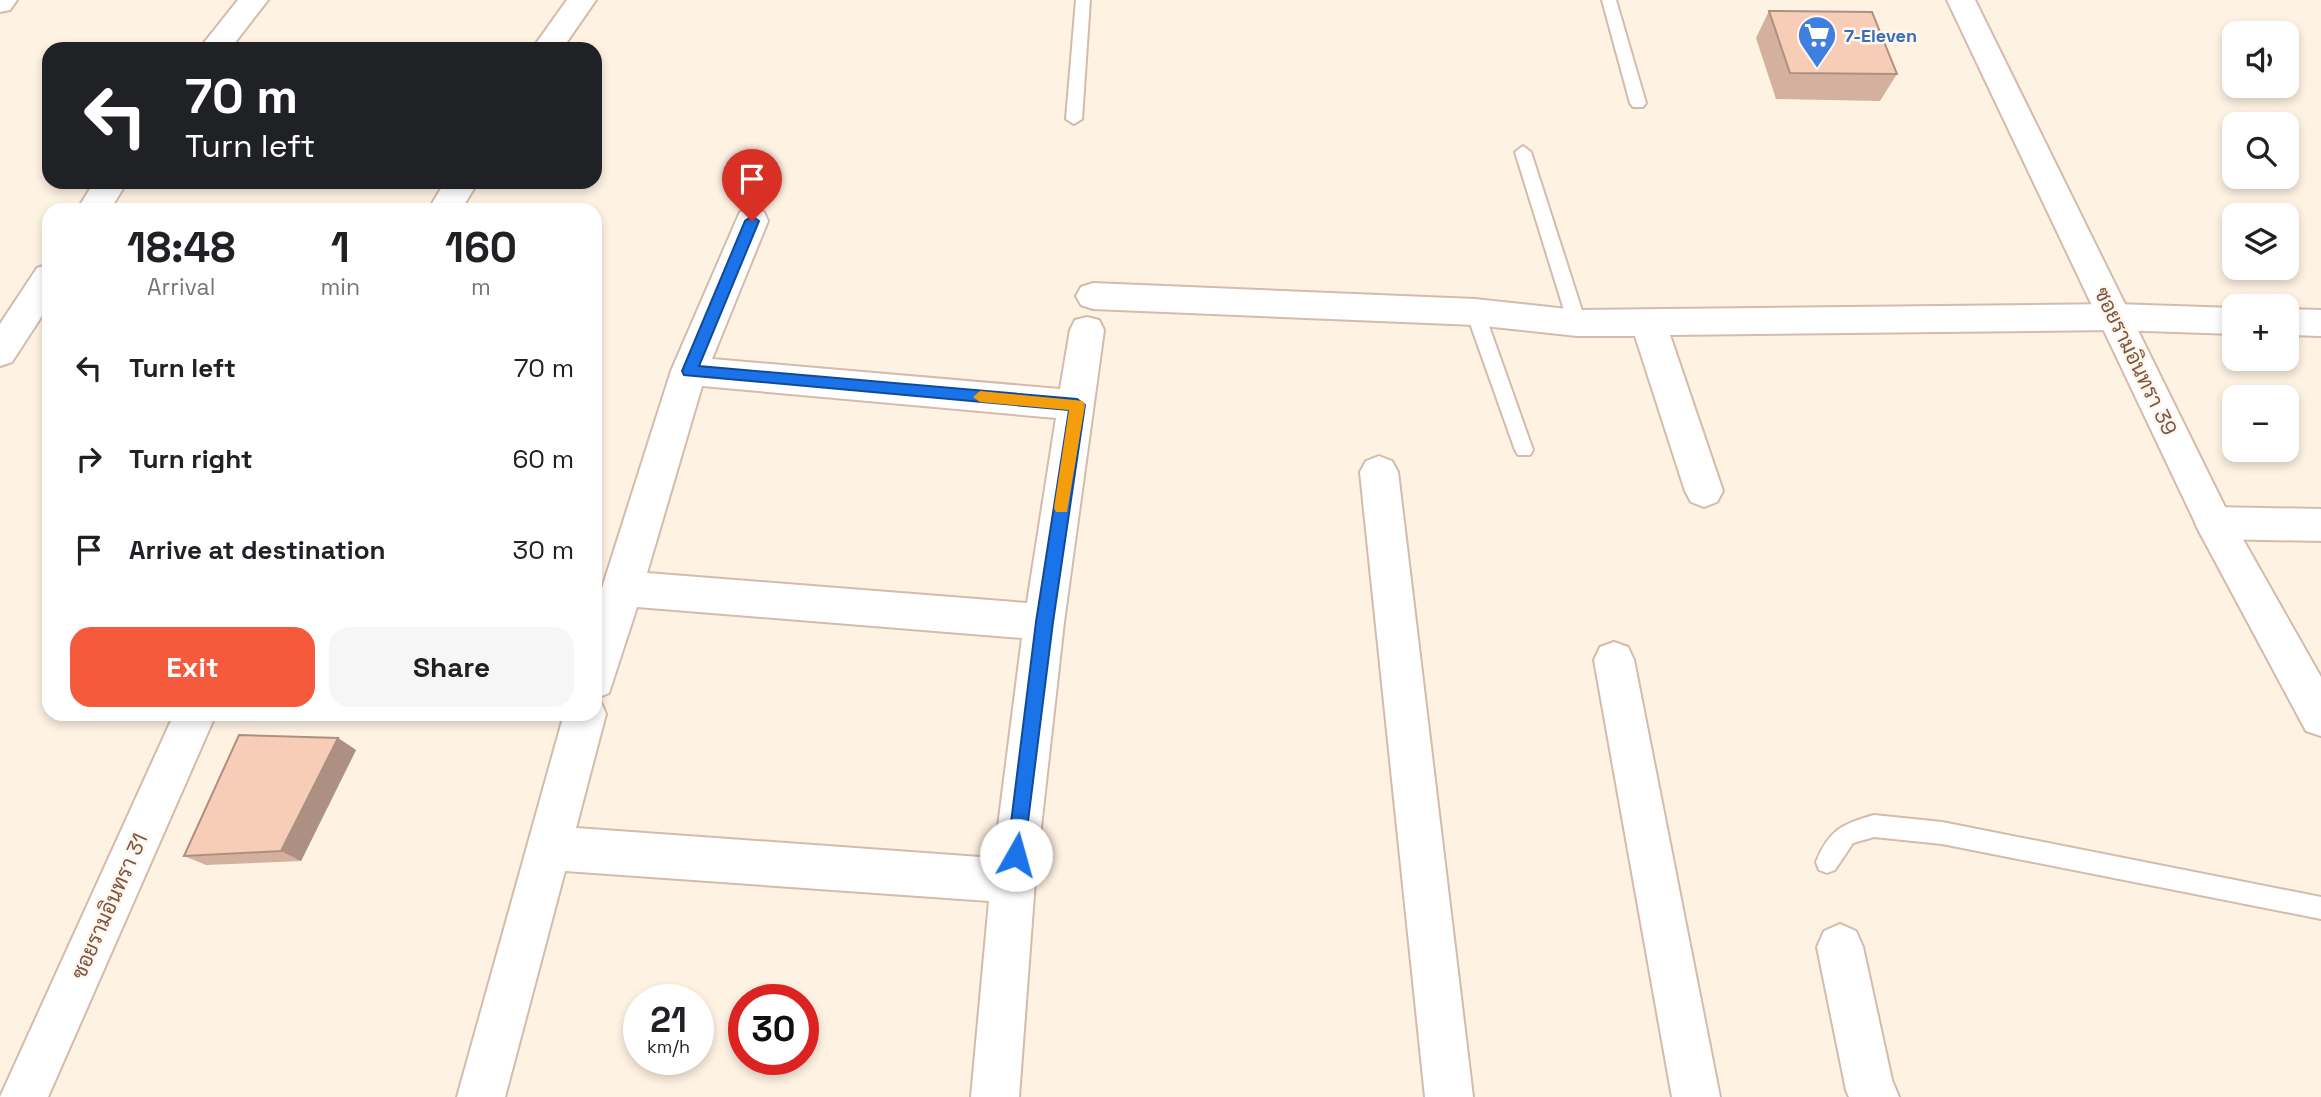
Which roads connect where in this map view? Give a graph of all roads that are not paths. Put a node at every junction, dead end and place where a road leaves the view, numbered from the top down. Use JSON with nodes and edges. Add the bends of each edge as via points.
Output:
{"nodes":[{"id":1,"x":254,"y":0,"type":"edge"},
{"id":2,"x":582,"y":0,"type":"edge"},
{"id":3,"x":1083,"y":0,"type":"edge"},
{"id":4,"x":1609,"y":0,"type":"edge"},
{"id":5,"x":1961,"y":0,"type":"edge"},
{"id":6,"x":220,"y":42,"type":"edge"},
{"id":7,"x":552,"y":42,"type":"edge"},
{"id":8,"x":1637,"y":103,"type":"dead end"},
{"id":9,"x":1074,"y":119,"type":"dead end"},
{"id":10,"x":1523,"y":152,"type":"dead end"},
{"id":11,"x":752,"y":221,"type":"dead end"},
{"id":12,"x":42,"y":288,"type":"edge"},
{"id":13,"x":1475,"y":312,"type":"junction"},
{"id":14,"x":2115,"y":317,"type":"junction"},
{"id":15,"x":2222,"y":321,"type":"edge"},
{"id":16,"x":2299,"y":322,"type":"edge"},
{"id":17,"x":1577,"y":323,"type":"junction"},
{"id":18,"x":2321,"y":323,"type":"edge"},
{"id":19,"x":1649,"y":324,"type":"junction"},
{"id":20,"x":0,"y":352,"type":"edge"},
{"id":21,"x":689,"y":371,"type":"junction"},
{"id":22,"x":1077,"y":405,"type":"junction"},
{"id":23,"x":1524,"y":450,"type":"dead end"},
{"id":24,"x":1379,"y":472,"type":"dead end"},
{"id":25,"x":1704,"y":491,"type":"dead end"},
{"id":26,"x":2214,"y":523,"type":"junction"},
{"id":27,"x":2321,"y":525,"type":"edge"},
{"id":28,"x":622,"y":588,"type":"junction"},
{"id":29,"x":1044,"y":622,"type":"junction"},
{"id":30,"x":602,"y":656,"type":"edge"},
{"id":31,"x":1614,"y":660,"type":"dead end"},
{"id":32,"x":2321,"y":717,"type":"edge"},
{"id":33,"x":192,"y":721,"type":"edge"},
{"id":34,"x":583,"y":721,"type":"edge"},
{"id":35,"x":547,"y":848,"type":"junction"},
{"id":36,"x":1827,"y":862,"type":"dead end"},
{"id":37,"x":1013,"y":881,"type":"junction"},
{"id":38,"x":2321,"y":908,"type":"edge"},
{"id":39,"x":1840,"y":947,"type":"dead end"},
{"id":40,"x":24,"y":1097,"type":"edge"},
{"id":41,"x":481,"y":1097,"type":"edge"},
{"id":42,"x":995,"y":1097,"type":"edge"},
{"id":43,"x":1449,"y":1097,"type":"edge"},
{"id":44,"x":1696,"y":1097,"type":"edge"},
{"id":45,"x":1875,"y":1097,"type":"edge"}],
"edges":[{"from":1,"to":6,"type":"street"},
{"from":2,"to":7,"type":"street"},
{"from":3,"to":9,"type":"lane"},
{"from":4,"to":8,"type":"lane"},
{"from":5,"to":14,"type":"street","name":"ซอยรามอินทรา 39"},
{"from":10,"to":17,"type":"lane"},
{"from":11,"to":21,"type":"street"},
{"from":12,"to":20,"type":"street"},
{"from":13,"to":17,"type":"street"},
{"from":13,"to":22,"type":"street","via":[[1090,313]]},
{"from":13,"to":23,"type":"lane"},
{"from":14,"to":15,"type":"street"},
{"from":14,"to":19,"type":"street"},
{"from":14,"to":26,"type":"street","name":"ซอยรามอินทรา 39"},
{"from":16,"to":18,"type":"street"},
{"from":17,"to":19,"type":"street"},
{"from":19,"to":25,"type":"street"},
{"from":21,"to":22,"type":"street"},
{"from":21,"to":28,"type":"street"},
{"from":22,"to":29,"type":"street"},
{"from":24,"to":43,"type":"street"},
{"from":26,"to":27,"type":"street"},
{"from":26,"to":32,"type":"street","name":"ซอยรามอินทรา 39"},
{"from":28,"to":29,"type":"street"},
{"from":28,"to":30,"type":"street"},
{"from":29,"to":37,"type":"street"},
{"from":31,"to":44,"type":"street"},
{"from":33,"to":40,"type":"street","name":"ซอยรามอินทรา 31"},
{"from":34,"to":35,"type":"street"},
{"from":35,"to":37,"type":"street"},
{"from":35,"to":41,"type":"street"},
{"from":36,"to":38,"type":"lane","via":[[1846,834],[1874,826],[1942,832]]},
{"from":37,"to":42,"type":"street"},
{"from":39,"to":45,"type":"street"}]}
